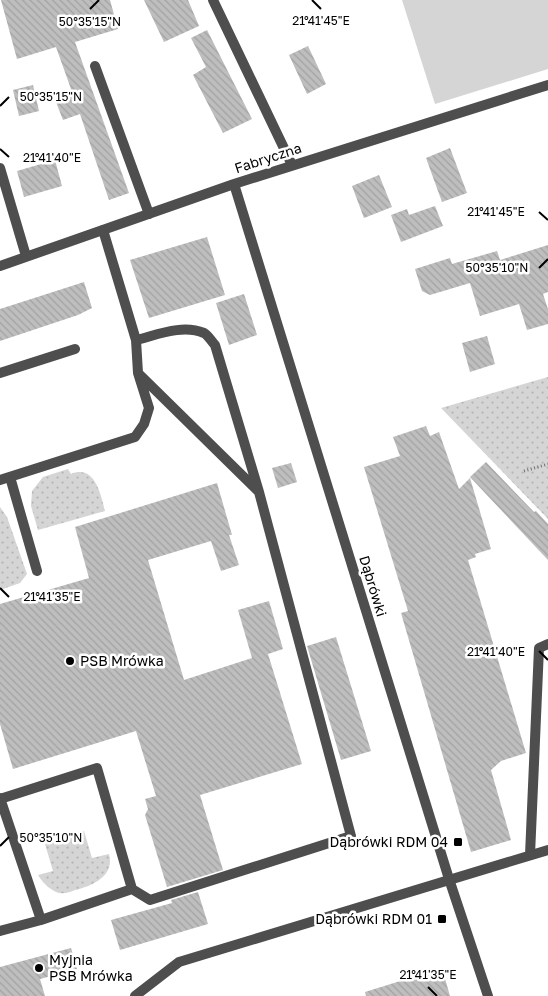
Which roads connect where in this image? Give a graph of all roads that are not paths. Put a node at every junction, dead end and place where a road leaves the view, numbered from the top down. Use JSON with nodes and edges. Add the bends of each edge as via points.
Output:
{"nodes":[{"id":1,"x":213,"y":0,"type":"edge"},
{"id":2,"x":95,"y":66,"type":"dead end"},
{"id":3,"x":548,"y":85,"type":"edge"},
{"id":4,"x":292,"y":165,"type":"junction"},
{"id":5,"x":0,"y":168,"type":"edge"},
{"id":6,"x":234,"y":184,"type":"junction"},
{"id":7,"x":149,"y":214,"type":"junction"},
{"id":8,"x":103,"y":230,"type":"junction"},
{"id":9,"x":26,"y":256,"type":"junction"},
{"id":10,"x":0,"y":266,"type":"edge"},
{"id":11,"x":136,"y":340,"type":"junction"},
{"id":12,"x":75,"y":349,"type":"dead end"},
{"id":13,"x":0,"y":373,"type":"edge"},
{"id":14,"x":138,"y":374,"type":"junction"},
{"id":15,"x":5,"y":479,"type":"edge"},
{"id":16,"x":258,"y":492,"type":"junction"},
{"id":17,"x":37,"y":571,"type":"dead end"},
{"id":18,"x":548,"y":644,"type":"edge"},
{"id":19,"x":0,"y":799,"type":"edge"},
{"id":20,"x":2,"y":811,"type":"edge"},
{"id":21,"x":548,"y":850,"type":"edge"},
{"id":22,"x":530,"y":855,"type":"junction"},
{"id":23,"x":449,"y":879,"type":"junction"},
{"id":24,"x":132,"y":890,"type":"junction"},
{"id":25,"x":41,"y":920,"type":"junction"},
{"id":26,"x":0,"y":931,"type":"edge"},
{"id":27,"x":134,"y":996,"type":"edge"},
{"id":28,"x":488,"y":996,"type":"edge"}],
"edges":[{"from":1,"to":4,"type":"street"},
{"from":2,"to":7,"type":"street"},
{"from":3,"to":4,"type":"street","name":"Fabryczna"},
{"from":4,"to":6,"type":"street","name":"Fabryczna"},
{"from":5,"to":9,"type":"street"},
{"from":6,"to":7,"type":"street","name":"Fabryczna"},
{"from":6,"to":23,"type":"street","name":"Dąbrówki"},
{"from":7,"to":8,"type":"street","name":"Fabryczna"},
{"from":8,"to":9,"type":"street","name":"Fabryczna"},
{"from":8,"to":11,"type":"street"},
{"from":9,"to":10,"type":"street","name":"Fabryczna"},
{"from":11,"to":14,"type":"street"},
{"from":11,"to":16,"type":"street","via":[[177,330],[206,333],[221,361]]},
{"from":12,"to":13,"type":"street"},
{"from":14,"to":15,"type":"street","via":[[149,408],[135,437]]},
{"from":14,"to":16,"type":"street"},
{"from":15,"to":17,"type":"street"},
{"from":16,"to":24,"type":"street","via":[[351,836],[150,900]]},
{"from":18,"to":22,"type":"street","via":[[539,648]]},
{"from":19,"to":20,"type":"street"},
{"from":19,"to":24,"type":"street","via":[[97,768]]},
{"from":20,"to":25,"type":"street"},
{"from":21,"to":22,"type":"street"},
{"from":22,"to":23,"type":"street"},
{"from":23,"to":27,"type":"street","via":[[179,962]]},
{"from":23,"to":28,"type":"street","name":"Dąbrówki"},
{"from":24,"to":25,"type":"street"},
{"from":25,"to":26,"type":"street"}]}
